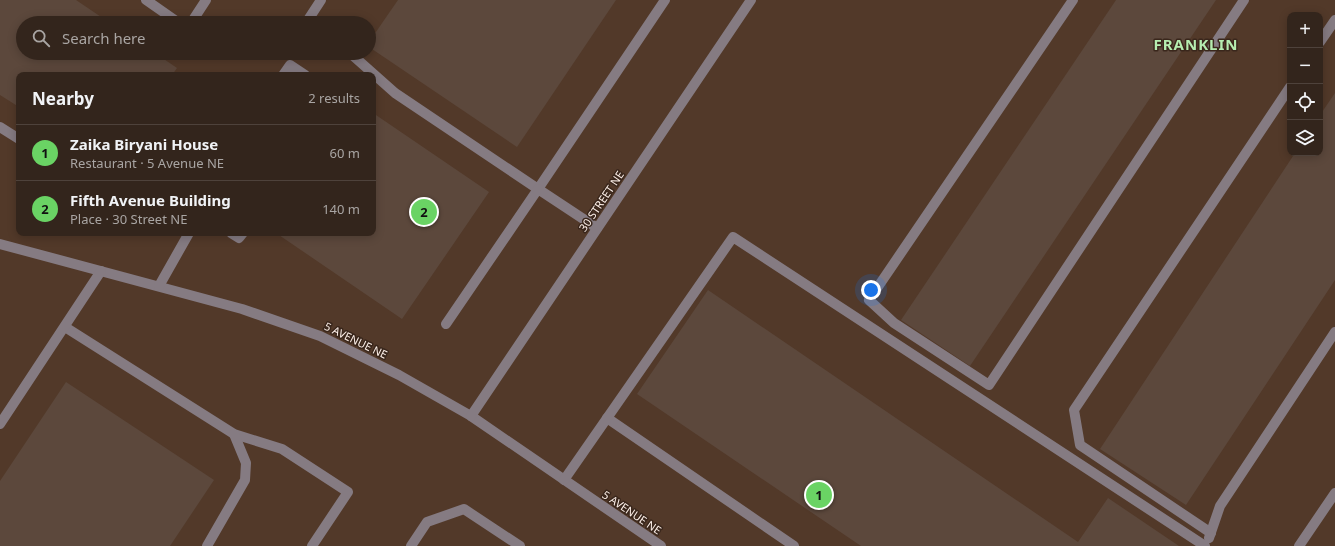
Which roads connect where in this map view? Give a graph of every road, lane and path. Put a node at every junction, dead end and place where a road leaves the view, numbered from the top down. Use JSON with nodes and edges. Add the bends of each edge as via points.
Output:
{"nodes":[{"id":1,"x":146,"y":0,"type":"edge"},
{"id":2,"x":206,"y":0,"type":"edge"},
{"id":3,"x":321,"y":0,"type":"edge"},
{"id":4,"x":665,"y":0,"type":"edge"},
{"id":5,"x":751,"y":0,"type":"edge"},
{"id":6,"x":1073,"y":0,"type":"edge"},
{"id":7,"x":1244,"y":0,"type":"edge"},
{"id":8,"x":169,"y":16,"type":"edge"},
{"id":9,"x":196,"y":16,"type":"edge"},
{"id":10,"x":311,"y":16,"type":"edge"},
{"id":11,"x":1335,"y":20,"type":"edge"},
{"id":12,"x":1323,"y":38,"type":"edge"},
{"id":13,"x":358,"y":60,"type":"edge"},
{"id":14,"x":285,"y":72,"type":"edge"},
{"id":15,"x":300,"y":72,"type":"edge"},
{"id":16,"x":371,"y":72,"type":"edge"},
{"id":17,"x":376,"y":76,"type":"edge"},
{"id":18,"x":1287,"y":91,"type":"edge"},
{"id":19,"x":0,"y":127,"type":"edge"},
{"id":20,"x":16,"y":137,"type":"edge"},
{"id":21,"x":538,"y":189,"type":"junction"},
{"id":22,"x":597,"y":228,"type":"junction"},
{"id":23,"x":187,"y":236,"type":"edge"},
{"id":24,"x":0,"y":244,"type":"edge"},
{"id":25,"x":101,"y":271,"type":"junction"},
{"id":26,"x":159,"y":286,"type":"junction"},
{"id":27,"x":446,"y":324,"type":"dead end"},
{"id":28,"x":65,"y":326,"type":"junction"},
{"id":29,"x":1335,"y":332,"type":"edge"},
{"id":30,"x":471,"y":416,"type":"junction"},
{"id":31,"x":607,"y":418,"type":"junction"},
{"id":32,"x":0,"y":424,"type":"edge"},
{"id":33,"x":234,"y":434,"type":"junction"},
{"id":34,"x":564,"y":480,"type":"junction"},
{"id":35,"x":1335,"y":493,"type":"edge"},
{"id":36,"x":1211,"y":533,"type":"junction"},
{"id":37,"x":207,"y":546,"type":"edge"},
{"id":38,"x":312,"y":546,"type":"edge"},
{"id":39,"x":411,"y":546,"type":"edge"},
{"id":40,"x":520,"y":546,"type":"edge"},
{"id":41,"x":661,"y":546,"type":"edge"},
{"id":42,"x":794,"y":546,"type":"edge"},
{"id":43,"x":1206,"y":546,"type":"edge"},
{"id":44,"x":1300,"y":546,"type":"edge"}],
"edges":[{"from":1,"to":8,"type":"street"},
{"from":2,"to":9,"type":"street"},
{"from":3,"to":10,"type":"street"},
{"from":4,"to":21,"type":"street"},
{"from":5,"to":22,"type":"street","name":"30 STREET NE"},
{"from":6,"to":7,"type":"street","via":[[869,300],[894,323],[988,385]]},
{"from":11,"to":12,"type":"street"},
{"from":13,"to":16,"type":"street"},
{"from":14,"to":15,"type":"street","via":[[290,65]]},
{"from":17,"to":21,"type":"street","via":[[395,93]]},
{"from":18,"to":36,"type":"street","via":[[1074,410],[1080,445]]},
{"from":19,"to":20,"type":"street"},
{"from":21,"to":22,"type":"street"},
{"from":21,"to":27,"type":"street"},
{"from":22,"to":30,"type":"street","name":"30 STREET NE"},
{"from":23,"to":26,"type":"street"},
{"from":24,"to":25,"type":"street","name":"5 AVENUE NE"},
{"from":25,"to":26,"type":"street","name":"5 AVENUE NE"},
{"from":25,"to":28,"type":"street"},
{"from":26,"to":30,"type":"street","name":"5 AVENUE NE","via":[[242,309],[320,336],[399,375]]},
{"from":28,"to":32,"type":"street"},
{"from":28,"to":33,"type":"street"},
{"from":29,"to":36,"type":"street","via":[[1220,506]]},
{"from":30,"to":34,"type":"street","name":"5 AVENUE NE"},
{"from":31,"to":34,"type":"street"},
{"from":31,"to":42,"type":"street"},
{"from":31,"to":43,"type":"street","via":[[733,237]]},
{"from":33,"to":37,"type":"street","via":[[246,463],[245,480]]},
{"from":33,"to":38,"type":"street","via":[[282,449],[348,492]]},
{"from":34,"to":41,"type":"street","name":"5 AVENUE NE"},
{"from":35,"to":44,"type":"street"},
{"from":36,"to":43,"type":"street"},
{"from":39,"to":40,"type":"street","via":[[427,522],[464,509]]}]}
